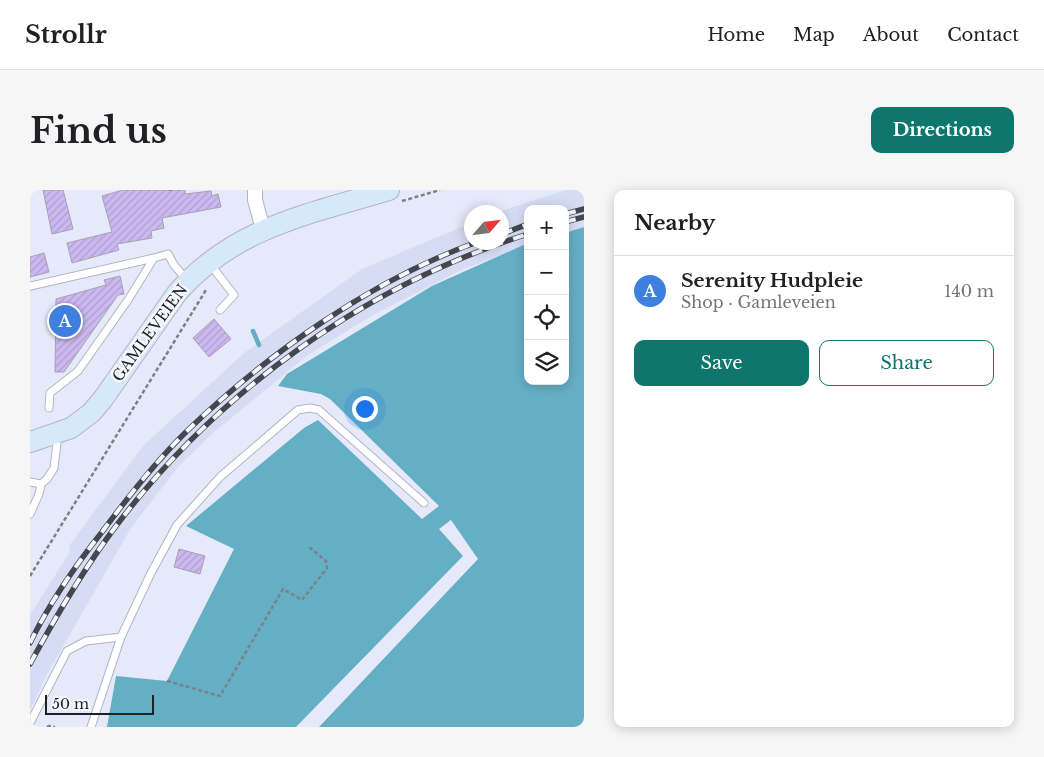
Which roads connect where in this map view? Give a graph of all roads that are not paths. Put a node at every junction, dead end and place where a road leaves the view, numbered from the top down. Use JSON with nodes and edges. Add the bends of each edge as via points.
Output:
{"nodes":[{"id":1,"x":254,"y":190,"type":"edge"},
{"id":2,"x":392,"y":197,"type":"edge"},
{"id":3,"x":263,"y":229,"type":"junction"},
{"id":4,"x":154,"y":258,"type":"junction"},
{"id":5,"x":212,"y":267,"type":"junction"},
{"id":6,"x":188,"y":280,"type":"junction"},
{"id":7,"x":30,"y":286,"type":"edge"},
{"id":8,"x":220,"y":310,"type":"dead end"},
{"id":9,"x":50,"y":408,"type":"dead end"},
{"id":10,"x":53,"y":434,"type":"junction"},
{"id":11,"x":30,"y":442,"type":"edge"},
{"id":12,"x":30,"y":482,"type":"edge"},
{"id":13,"x":42,"y":484,"type":"junction"},
{"id":14,"x":30,"y":493,"type":"edge"},
{"id":15,"x":39,"y":494,"type":"junction"},
{"id":16,"x":424,"y":503,"type":"dead end"},
{"id":17,"x":30,"y":514,"type":"edge"},
{"id":18,"x":121,"y":637,"type":"junction"},
{"id":19,"x":30,"y":723,"type":"edge"},
{"id":20,"x":91,"y":727,"type":"edge"}],
"edges":[{"from":1,"to":3,"type":"street"},
{"from":2,"to":3,"type":"main road","name":"GAMLEVEIEN","via":[[299,217]]},
{"from":3,"to":5,"type":"main road","name":"GAMLEVEIEN","via":[[231,246]]},
{"from":4,"to":6,"type":"lane","via":[[168,254]]},
{"from":4,"to":7,"type":"lane"},
{"from":4,"to":9,"type":"lane","via":[[78,371],[50,393]]},
{"from":5,"to":6,"type":"main road","name":"GAMLEVEIEN"},
{"from":5,"to":8,"type":"lane","via":[[234,295]]},
{"from":6,"to":10,"type":"main road","name":"GAMLEVEIEN","via":[[103,399],[72,428]]},
{"from":10,"to":11,"type":"main road","name":"GAMLEVEIEN"},
{"from":10,"to":13,"type":"lane","via":[[57,443],[54,468]]},
{"from":12,"to":13,"type":"lane"},
{"from":13,"to":15,"type":"lane"},
{"from":14,"to":15,"type":"lane"},
{"from":15,"to":17,"type":"lane"},
{"from":16,"to":18,"type":"lane","via":[[319,410],[298,410],[220,477],[177,525]]},
{"from":18,"to":19,"type":"lane","via":[[86,641],[67,651]]},
{"from":18,"to":20,"type":"lane"}]}
